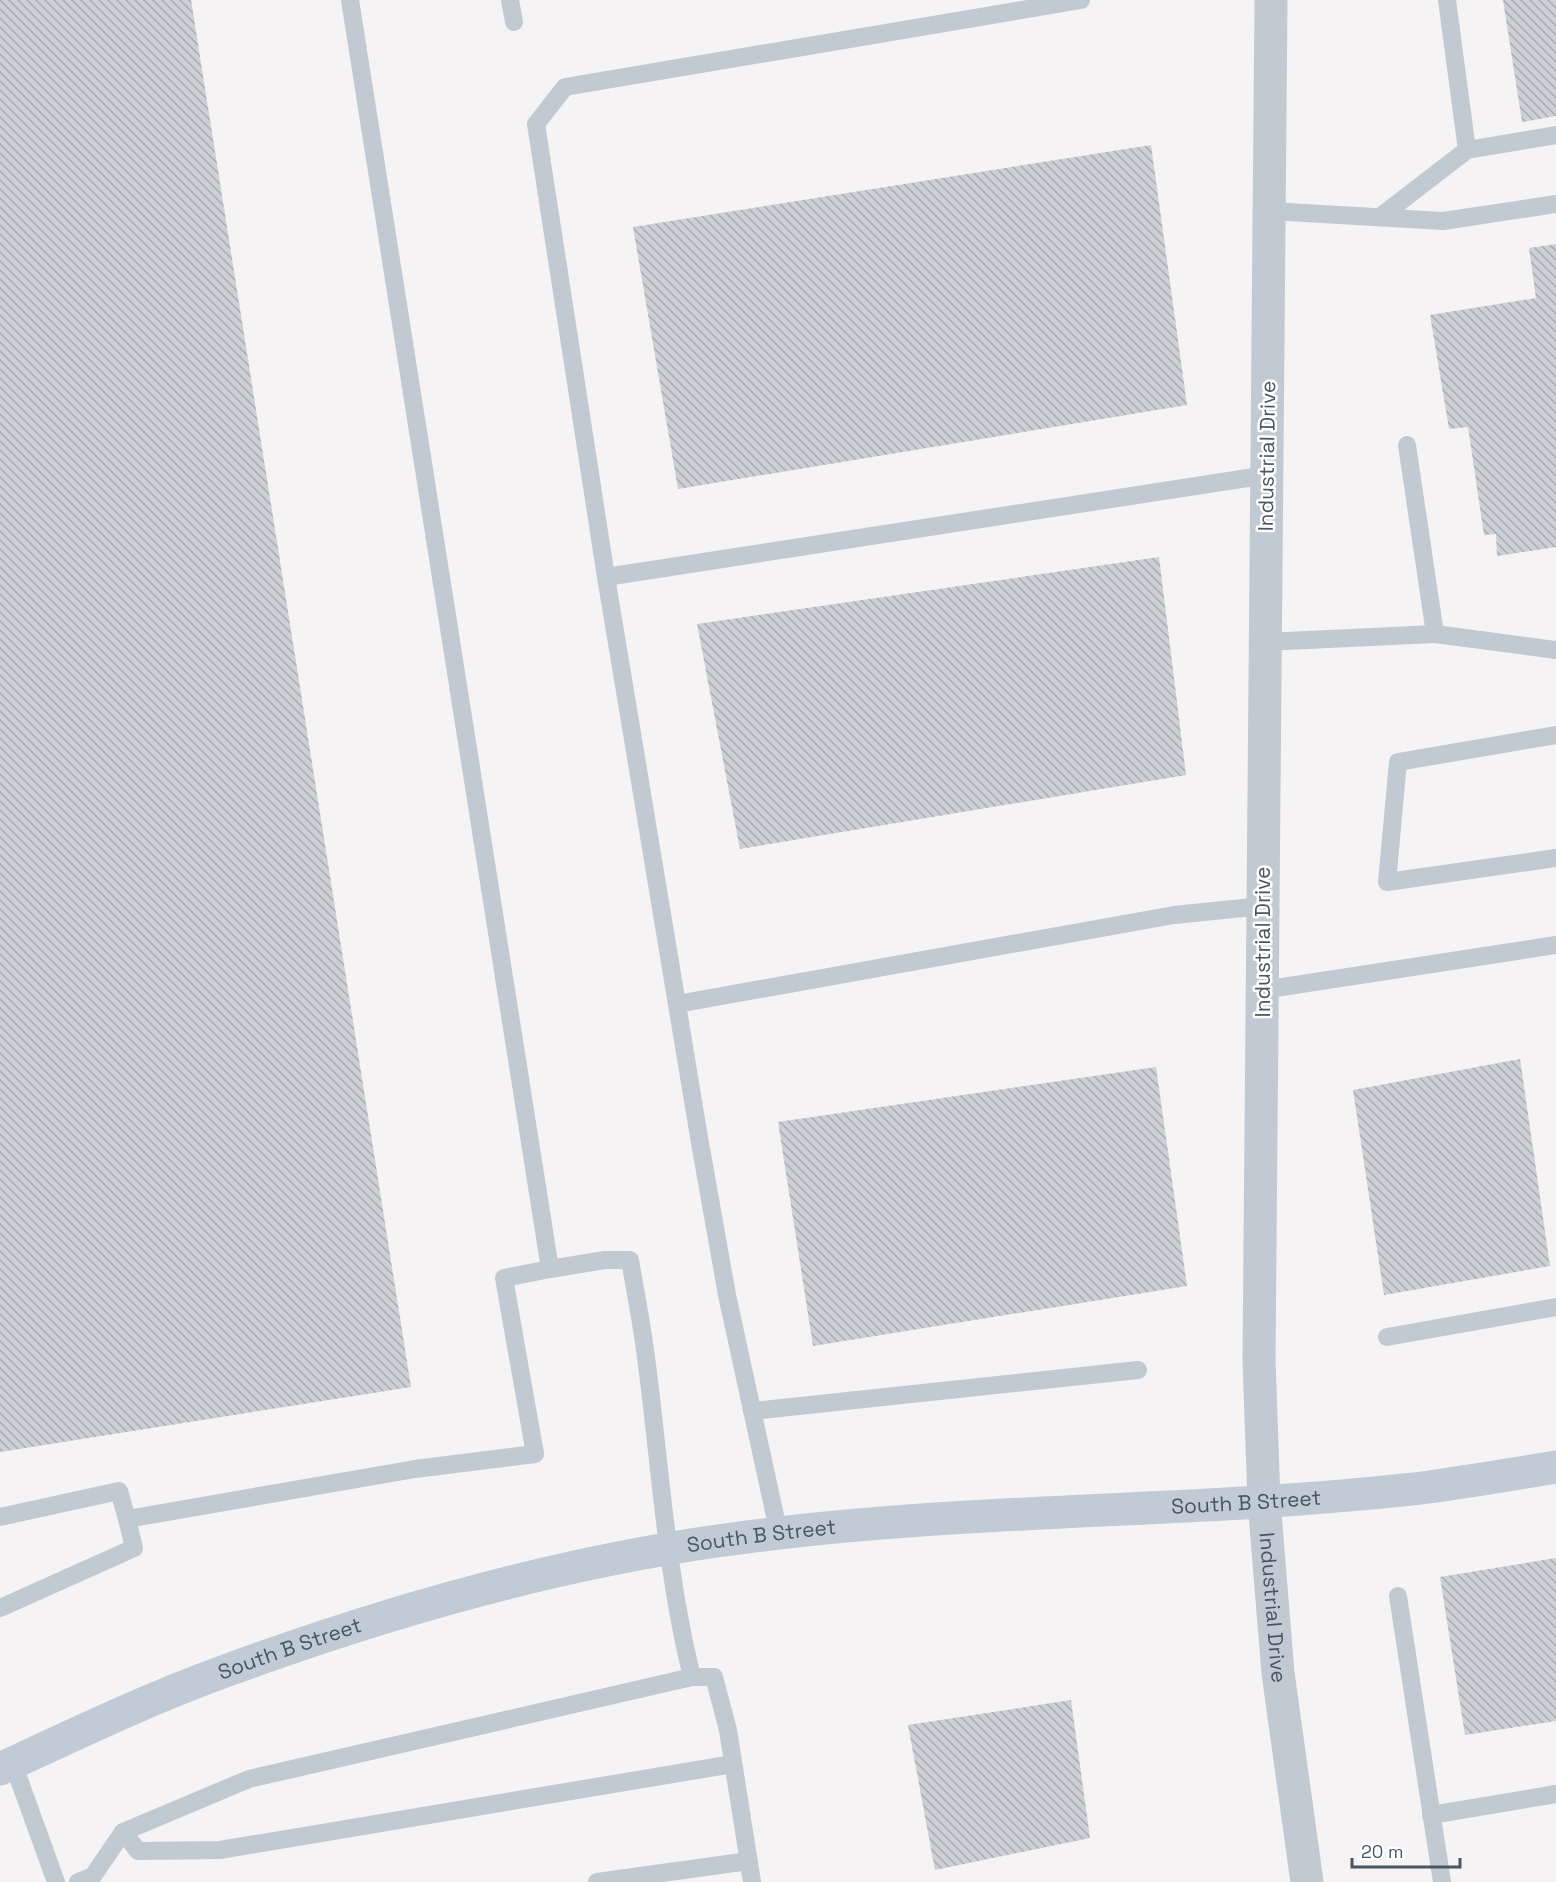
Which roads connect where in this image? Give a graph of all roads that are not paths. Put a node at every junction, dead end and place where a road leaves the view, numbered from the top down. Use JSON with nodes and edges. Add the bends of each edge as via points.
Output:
{"nodes":[{"id":1,"x":350,"y":0,"type":"edge"},
{"id":2,"x":510,"y":0,"type":"edge"},
{"id":3,"x":1081,"y":0,"type":"edge"},
{"id":4,"x":1272,"y":0,"type":"edge"},
{"id":5,"x":1447,"y":0,"type":"edge"},
{"id":6,"x":514,"y":22,"type":"dead end"},
{"id":7,"x":1556,"y":135,"type":"edge"},
{"id":8,"x":1467,"y":150,"type":"junction"},
{"id":9,"x":1556,"y":204,"type":"edge"},
{"id":10,"x":1270,"y":210,"type":"junction"},
{"id":11,"x":1380,"y":217,"type":"junction"},
{"id":12,"x":1407,"y":445,"type":"dead end"},
{"id":13,"x":1267,"y":475,"type":"junction"},
{"id":14,"x":606,"y":577,"type":"junction"},
{"id":15,"x":1435,"y":634,"type":"junction"},
{"id":16,"x":1265,"y":642,"type":"junction"},
{"id":17,"x":1556,"y":650,"type":"edge"},
{"id":18,"x":1556,"y":735,"type":"edge"},
{"id":19,"x":1556,"y":858,"type":"edge"},
{"id":20,"x":1263,"y":906,"type":"junction"},
{"id":21,"x":1556,"y":945,"type":"edge"},
{"id":22,"x":1262,"y":990,"type":"junction"},
{"id":23,"x":677,"y":1004,"type":"junction"},
{"id":24,"x":550,"y":1269,"type":"junction"},
{"id":25,"x":1556,"y":1307,"type":"edge"},
{"id":26,"x":1387,"y":1337,"type":"dead end"},
{"id":27,"x":1138,"y":1370,"type":"dead end"},
{"id":28,"x":752,"y":1411,"type":"junction"},
{"id":29,"x":1556,"y":1467,"type":"edge"},
{"id":30,"x":1264,"y":1501,"type":"junction"},
{"id":31,"x":0,"y":1517,"type":"edge"},
{"id":32,"x":127,"y":1519,"type":"junction"},
{"id":33,"x":778,"y":1534,"type":"junction"},
{"id":34,"x":667,"y":1549,"type":"junction"},
{"id":35,"x":1398,"y":1596,"type":"dead end"},
{"id":36,"x":0,"y":1608,"type":"edge"},
{"id":37,"x":692,"y":1677,"type":"junction"},
{"id":38,"x":733,"y":1764,"type":"junction"},
{"id":39,"x":7,"y":1766,"type":"edge"},
{"id":40,"x":1556,"y":1794,"type":"edge"},
{"id":41,"x":1431,"y":1815,"type":"junction"},
{"id":42,"x":123,"y":1832,"type":"junction"},
{"id":43,"x":749,"y":1861,"type":"junction"},
{"id":44,"x":56,"y":1882,"type":"edge"},
{"id":45,"x":78,"y":1882,"type":"edge"},
{"id":46,"x":597,"y":1882,"type":"edge"},
{"id":47,"x":753,"y":1882,"type":"edge"},
{"id":48,"x":1307,"y":1882,"type":"edge"},
{"id":49,"x":1442,"y":1882,"type":"edge"}],
"edges":[{"from":1,"to":24,"type":"lane"},
{"from":2,"to":6,"type":"lane"},
{"from":3,"to":14,"type":"lane","via":[[565,87],[537,124]]},
{"from":4,"to":10,"type":"street","name":"Industrial Drive"},
{"from":5,"to":8,"type":"lane"},
{"from":7,"to":8,"type":"lane"},
{"from":8,"to":11,"type":"lane"},
{"from":9,"to":11,"type":"lane","via":[[1443,221]]},
{"from":10,"to":11,"type":"lane"},
{"from":10,"to":13,"type":"street","name":"Industrial Drive"},
{"from":12,"to":15,"type":"lane"},
{"from":13,"to":14,"type":"lane"},
{"from":13,"to":16,"type":"street","name":"Industrial Drive"},
{"from":14,"to":23,"type":"lane"},
{"from":15,"to":16,"type":"lane"},
{"from":15,"to":17,"type":"lane"},
{"from":16,"to":20,"type":"street","name":"Industrial Drive"},
{"from":18,"to":19,"type":"lane","via":[[1398,762],[1387,882]]},
{"from":20,"to":22,"type":"street","name":"Industrial Drive"},
{"from":20,"to":23,"type":"lane","via":[[1174,915]]},
{"from":21,"to":22,"type":"lane"},
{"from":22,"to":30,"type":"street","name":"Industrial Drive","via":[[1259,1360]]},
{"from":23,"to":28,"type":"lane","via":[[727,1295]]},
{"from":24,"to":32,"type":"lane","via":[[504,1278],[534,1455],[415,1469]]},
{"from":24,"to":34,"type":"lane","via":[[630,1260],[645,1349]]},
{"from":25,"to":26,"type":"lane"},
{"from":27,"to":28,"type":"lane"},
{"from":28,"to":33,"type":"lane"},
{"from":29,"to":30,"type":"street","name":"South B Street","via":[[1426,1487]]},
{"from":30,"to":33,"type":"street","name":"South B Street","via":[[866,1523]]},
{"from":30,"to":48,"type":"street","name":"Industrial Drive","via":[[1278,1673]]},
{"from":31,"to":32,"type":"lane","via":[[119,1491]]},
{"from":32,"to":36,"type":"lane","via":[[134,1548]]},
{"from":33,"to":34,"type":"street","name":"South B Street"},
{"from":34,"to":37,"type":"lane"},
{"from":34,"to":39,"type":"street","name":"South B Street","via":[[585,1565],[366,1622],[226,1670]]},
{"from":35,"to":41,"type":"lane"},
{"from":37,"to":38,"type":"lane","via":[[714,1677]]},
{"from":37,"to":42,"type":"lane","via":[[249,1779]]},
{"from":38,"to":42,"type":"lane","via":[[220,1850],[138,1851]]},
{"from":38,"to":43,"type":"lane"},
{"from":39,"to":44,"type":"lane"},
{"from":40,"to":41,"type":"lane"},
{"from":41,"to":49,"type":"lane"},
{"from":42,"to":45,"type":"lane","via":[[93,1876]]},
{"from":43,"to":46,"type":"lane"},
{"from":43,"to":47,"type":"lane"}]}
